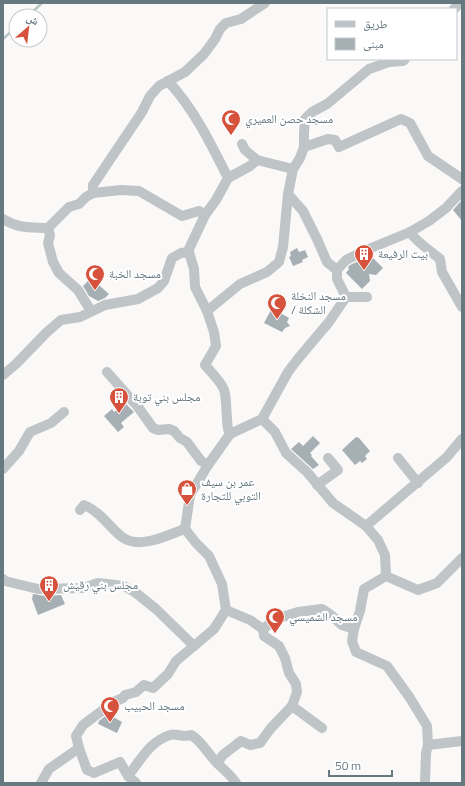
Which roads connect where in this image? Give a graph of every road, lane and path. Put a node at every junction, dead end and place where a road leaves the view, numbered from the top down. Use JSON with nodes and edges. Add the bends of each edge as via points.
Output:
{"nodes":[{"id":1,"x":265,"y":3,"type":"edge"},
{"id":2,"x":404,"y":60,"type":"edge"},
{"id":3,"x":168,"y":81,"type":"junction"},
{"id":4,"x":242,"y":144,"type":"dead end"},
{"id":5,"x":304,"y":147,"type":"junction"},
{"id":6,"x":257,"y":160,"type":"junction"},
{"id":7,"x":293,"y":169,"type":"junction"},
{"id":8,"x":228,"y":178,"type":"junction"},
{"id":9,"x":462,"y":179,"type":"edge"},
{"id":10,"x":462,"y":191,"type":"edge"},
{"id":11,"x":93,"y":193,"type":"junction"},
{"id":12,"x":288,"y":194,"type":"junction"},
{"id":13,"x":204,"y":215,"type":"junction"},
{"id":14,"x":3,"y":220,"type":"edge"},
{"id":15,"x":48,"y":228,"type":"junction"},
{"id":16,"x":410,"y":232,"type":"junction"},
{"id":17,"x":189,"y":252,"type":"junction"},
{"id":18,"x":337,"y":270,"type":"junction"},
{"id":19,"x":346,"y":297,"type":"junction"},
{"id":20,"x":367,"y":297,"type":"dead end"},
{"id":21,"x":462,"y":307,"type":"edge"},
{"id":22,"x":91,"y":311,"type":"junction"},
{"id":23,"x":207,"y":311,"type":"junction"},
{"id":24,"x":106,"y":372,"type":"dead end"},
{"id":25,"x":3,"y":375,"type":"edge"},
{"id":26,"x":64,"y":412,"type":"dead end"},
{"id":27,"x":262,"y":419,"type":"junction"},
{"id":28,"x":230,"y":434,"type":"junction"},
{"id":29,"x":462,"y":439,"type":"edge"},
{"id":30,"x":328,"y":458,"type":"dead end"},
{"id":31,"x":398,"y":458,"type":"dead end"},
{"id":32,"x":208,"y":465,"type":"junction"},
{"id":33,"x":3,"y":469,"type":"edge"},
{"id":34,"x":418,"y":483,"type":"junction"},
{"id":35,"x":317,"y":485,"type":"junction"},
{"id":36,"x":80,"y":510,"type":"dead end"},
{"id":37,"x":366,"y":526,"type":"junction"},
{"id":38,"x":185,"y":529,"type":"junction"},
{"id":39,"x":462,"y":558,"type":"edge"},
{"id":40,"x":386,"y":576,"type":"junction"},
{"id":41,"x":3,"y":579,"type":"edge"},
{"id":42,"x":226,"y":610,"type":"junction"},
{"id":43,"x":263,"y":629,"type":"junction"},
{"id":44,"x":354,"y":629,"type":"junction"},
{"id":45,"x":194,"y":646,"type":"junction"},
{"id":46,"x":292,"y":706,"type":"junction"},
{"id":47,"x":322,"y":728,"type":"dead end"},
{"id":48,"x":462,"y":740,"type":"edge"},
{"id":49,"x":428,"y":745,"type":"junction"},
{"id":50,"x":79,"y":748,"type":"junction"},
{"id":51,"x":217,"y":763,"type":"junction"},
{"id":52,"x":132,"y":779,"type":"edge"},
{"id":53,"x":41,"y":783,"type":"edge"},
{"id":54,"x":236,"y":783,"type":"edge"},
{"id":55,"x":425,"y":783,"type":"edge"}],
"edges":[{"from":1,"to":3,"type":"street","via":[[241,19],[226,23],[204,54],[185,72]]},
{"from":2,"to":5,"type":"street","via":[[369,69],[327,104],[312,112],[305,119]]},
{"from":3,"to":8,"type":"street","via":[[181,94],[208,138]]},
{"from":3,"to":11,"type":"street","via":[[150,96],[93,185]]},
{"from":4,"to":6,"type":"street"},
{"from":5,"to":7,"type":"street"},
{"from":5,"to":9,"type":"street","via":[[328,139],[335,140],[339,147],[400,119],[410,123],[428,156]]},
{"from":6,"to":7,"type":"street"},
{"from":6,"to":8,"type":"street"},
{"from":7,"to":12,"type":"street"},
{"from":8,"to":13,"type":"street"},
{"from":10,"to":16,"type":"street","via":[[446,208]]},
{"from":11,"to":13,"type":"street","via":[[139,191],[182,216],[199,211]]},
{"from":11,"to":15,"type":"street","via":[[79,204],[70,207]]},
{"from":12,"to":18,"type":"street","via":[[303,211],[327,262]]},
{"from":12,"to":23,"type":"street","via":[[279,262],[267,272],[240,284]]},
{"from":13,"to":17,"type":"street","via":[[188,248]]},
{"from":14,"to":15,"type":"street","via":[[14,226]]},
{"from":15,"to":22,"type":"street","via":[[48,243],[53,262],[59,273],[78,290]]},
{"from":16,"to":18,"type":"street","via":[[346,260]]},
{"from":16,"to":21,"type":"street","via":[[414,239],[440,259],[442,272]]},
{"from":17,"to":22,"type":"street","via":[[172,258],[164,282],[158,288],[138,299],[105,305]]},
{"from":17,"to":23,"type":"street","via":[[194,269],[195,287]]},
{"from":18,"to":19,"type":"street","via":[[337,279]]},
{"from":19,"to":20,"type":"street"},
{"from":19,"to":27,"type":"street","via":[[293,366]]},
{"from":22,"to":25,"type":"street","via":[[80,317],[61,320]]},
{"from":23,"to":28,"type":"street","via":[[216,346],[205,365],[224,389],[228,416],[227,430]]},
{"from":24,"to":32,"type":"street","via":[[138,407],[153,428],[174,430],[187,442],[201,462]]},
{"from":26,"to":33,"type":"street","via":[[51,424],[30,432],[19,451]]},
{"from":27,"to":28,"type":"street"},
{"from":27,"to":35,"type":"street","via":[[276,432],[286,454],[307,472]]},
{"from":28,"to":32,"type":"street"},
{"from":29,"to":34,"type":"street","via":[[447,457]]},
{"from":30,"to":35,"type":"street","via":[[338,470]]},
{"from":31,"to":34,"type":"street"},
{"from":32,"to":38,"type":"street","via":[[190,495]]},
{"from":34,"to":37,"type":"street"},
{"from":35,"to":37,"type":"street","via":[[333,503]]},
{"from":36,"to":38,"type":"street","via":[[84,504],[123,538],[139,543]]},
{"from":37,"to":40,"type":"street","via":[[378,540],[385,555]]},
{"from":38,"to":42,"type":"street","via":[[209,556],[222,584]]},
{"from":39,"to":40,"type":"street","via":[[437,583],[418,590]]},
{"from":40,"to":44,"type":"street","via":[[364,589]]},
{"from":41,"to":45,"type":"street","via":[[38,589],[82,588],[98,583],[124,586],[156,609]]},
{"from":42,"to":43,"type":"street","via":[[250,620]]},
{"from":42,"to":45,"type":"street","via":[[214,629]]},
{"from":43,"to":44,"type":"street","via":[[276,619],[298,612],[322,609],[342,625]]},
{"from":43,"to":46,"type":"street","via":[[264,636],[279,646],[296,684],[297,692]]},
{"from":44,"to":49,"type":"street","via":[[352,641],[356,652],[387,666],[427,726]]},
{"from":45,"to":50,"type":"street","via":[[176,661],[168,674],[153,688],[144,685],[136,692],[125,695],[108,704],[83,725],[76,736]]},
{"from":46,"to":47,"type":"street"},
{"from":46,"to":51,"type":"street","via":[[260,743],[250,745],[241,741]]},
{"from":48,"to":49,"type":"street"},
{"from":49,"to":55,"type":"street"},
{"from":50,"to":52,"type":"street","via":[[87,770],[94,773],[120,762]]},
{"from":50,"to":53,"type":"street","via":[[49,769]]},
{"from":51,"to":52,"type":"street","via":[[191,735],[170,735],[152,744]]},
{"from":51,"to":54,"type":"street","via":[[229,772]]}]}
